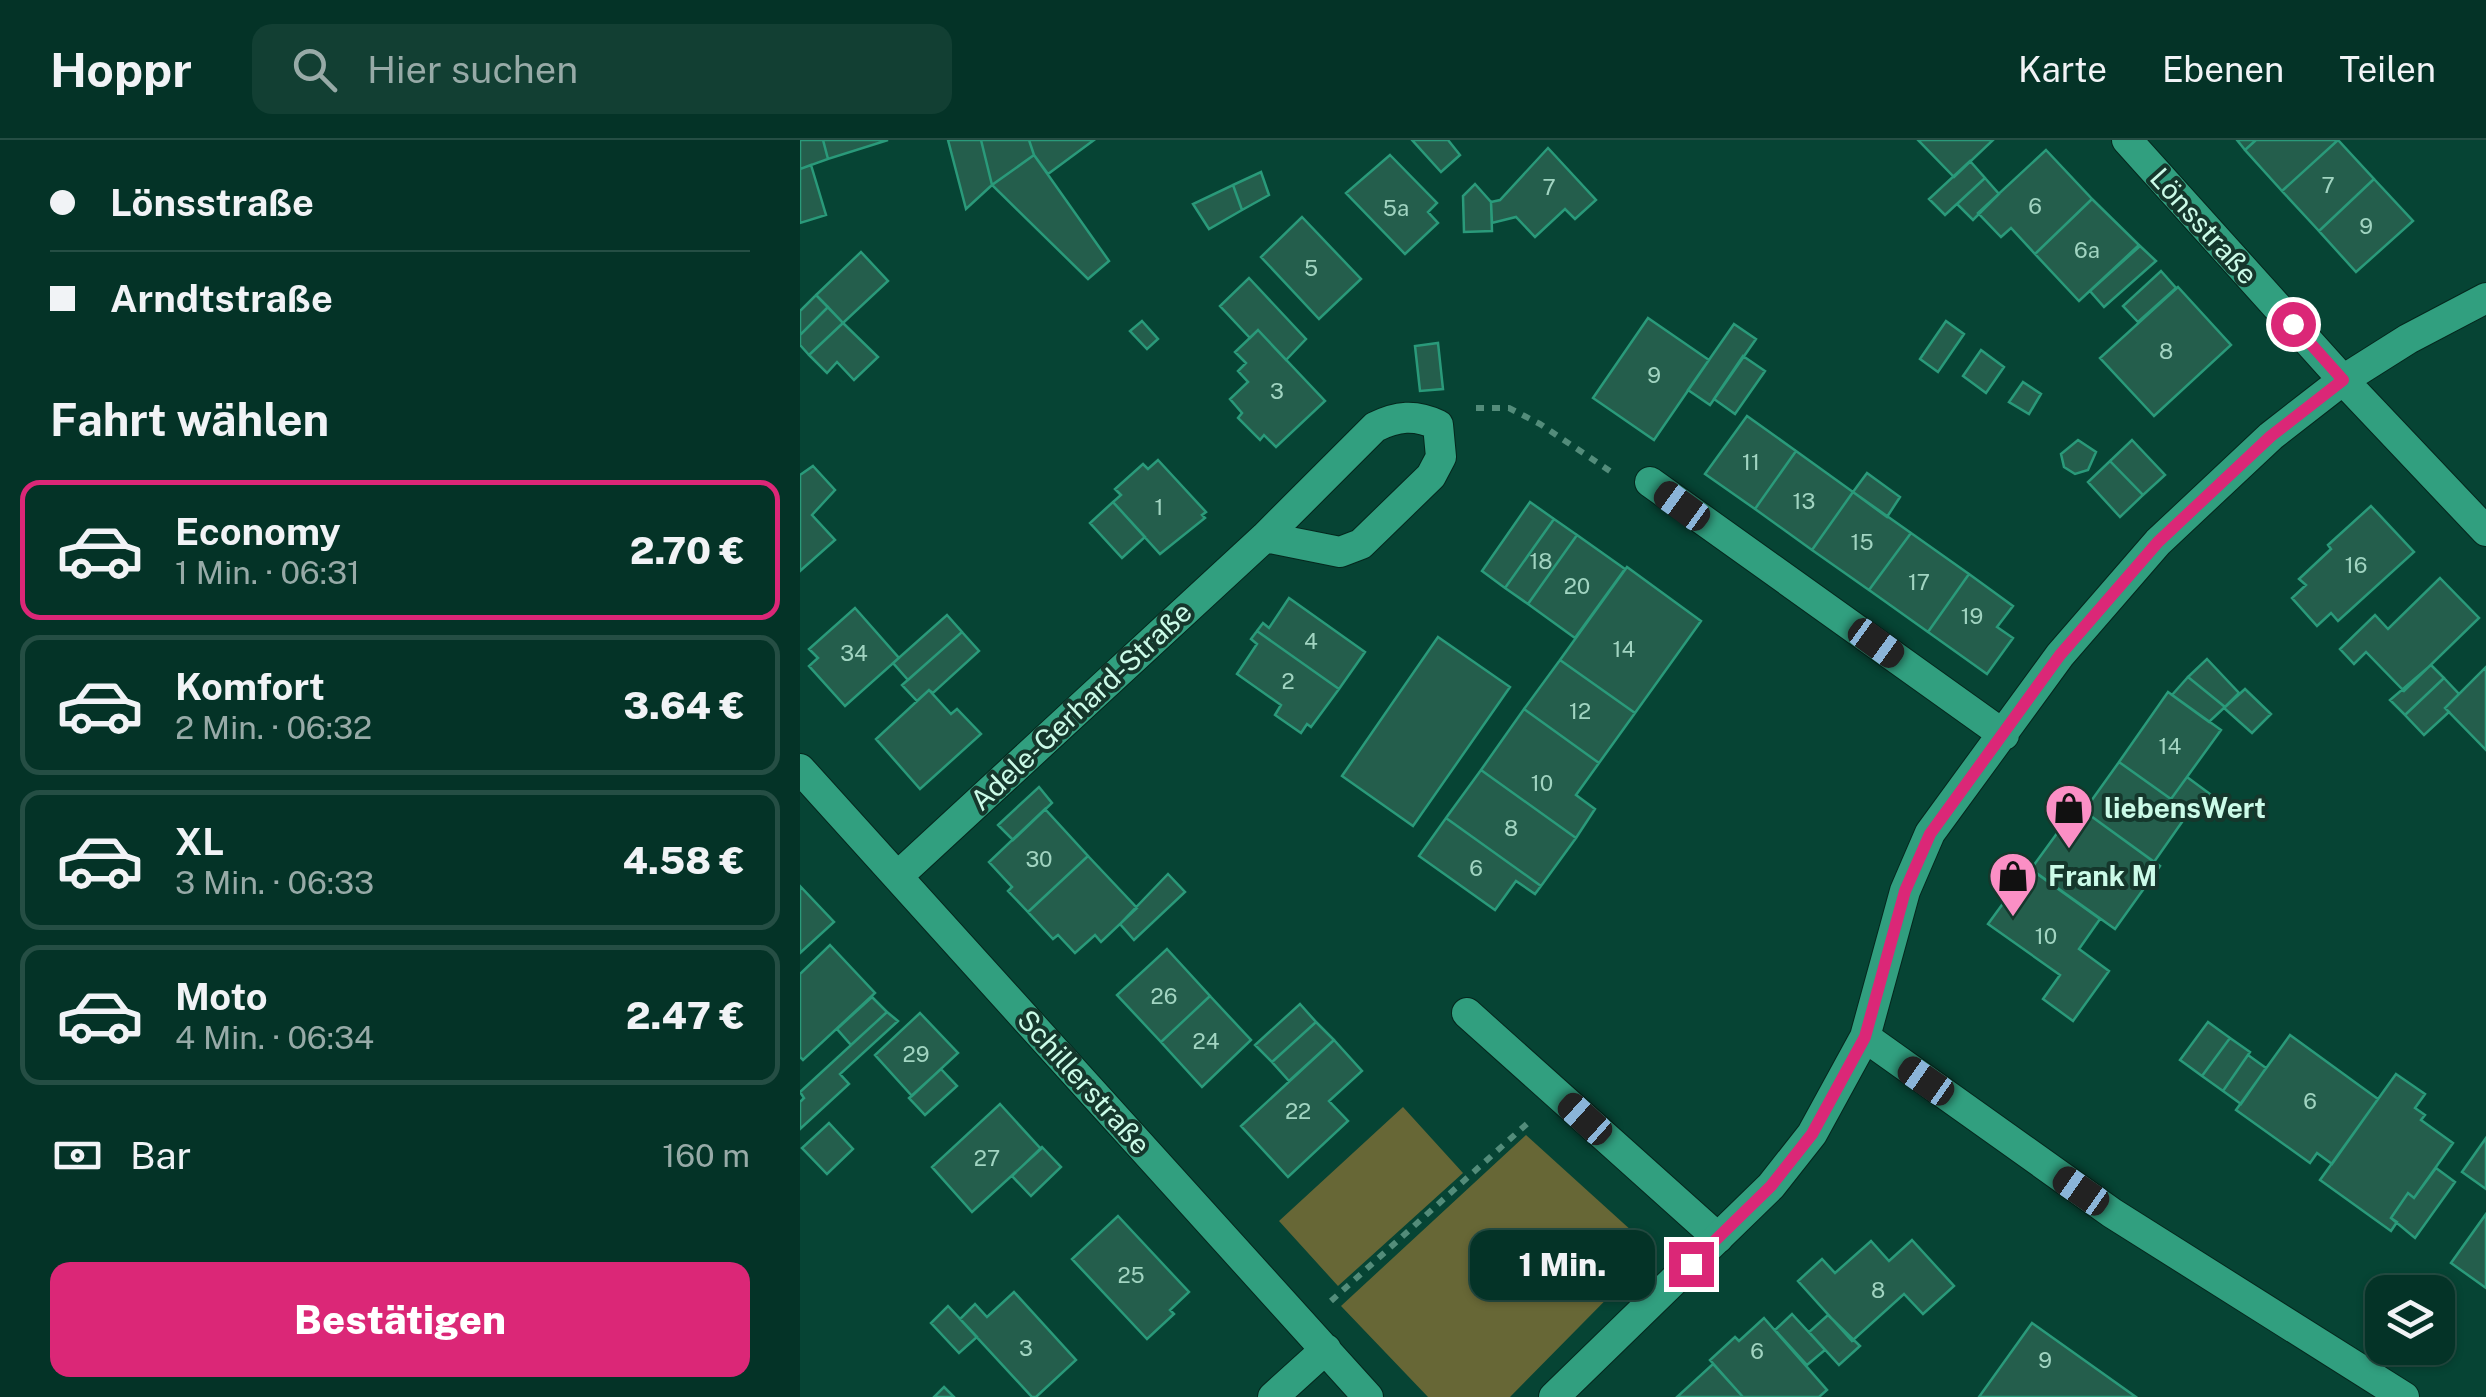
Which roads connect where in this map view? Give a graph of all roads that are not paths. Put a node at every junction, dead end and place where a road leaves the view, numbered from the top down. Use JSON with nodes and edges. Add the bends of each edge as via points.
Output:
{"nodes":[{"id":1,"x":2127,"y":140,"type":"edge"},
{"id":2,"x":2486,"y":298,"type":"edge"},
{"id":3,"x":2343,"y":380,"type":"junction"},
{"id":4,"x":1650,"y":482,"type":"road end"},
{"id":5,"x":2486,"y":531,"type":"edge"},
{"id":6,"x":1265,"y":536,"type":"junction"},
{"id":7,"x":2004,"y":735,"type":"junction"},
{"id":8,"x":800,"y":769,"type":"edge"},
{"id":9,"x":898,"y":876,"type":"junction"},
{"id":10,"x":1467,"y":1013,"type":"dead end"},
{"id":11,"x":1865,"y":1037,"type":"junction"},
{"id":12,"x":1718,"y":1238,"type":"junction"},
{"id":13,"x":1326,"y":1349,"type":"junction"},
{"id":14,"x":1273,"y":1397,"type":"edge"},
{"id":15,"x":1368,"y":1397,"type":"edge"},
{"id":16,"x":1554,"y":1397,"type":"edge"},
{"id":17,"x":2404,"y":1397,"type":"edge"}],
"edges":[{"from":1,"to":3,"type":"street","name":"Lönsstraße"},
{"from":2,"to":3,"type":"street"},
{"from":3,"to":5,"type":"street","name":"Lönsstraße"},
{"from":3,"to":7,"type":"street","via":[[2271,436],[2158,542],[2060,655]]},
{"from":4,"to":7,"type":"street"},
{"from":6,"to":6,"type":"street","name":"Adele-Gerhard-Straße","via":[[1375,427],[1412,417],[1438,425],[1441,458],[1432,476],[1362,544],[1340,552]]},
{"from":6,"to":9,"type":"street","name":"Adele-Gerhard-Straße"},
{"from":7,"to":11,"type":"street","via":[[1930,834],[1905,891]]},
{"from":8,"to":9,"type":"street","name":"Schillerstraße"},
{"from":9,"to":13,"type":"street","name":"Schillerstraße"},
{"from":10,"to":12,"type":"street"},
{"from":11,"to":12,"type":"street","via":[[1812,1134]]},
{"from":11,"to":17,"type":"street","via":[[2112,1213]]},
{"from":12,"to":16,"type":"street"},
{"from":13,"to":14,"type":"street"},
{"from":13,"to":15,"type":"street","name":"Schillerstraße"}]}
